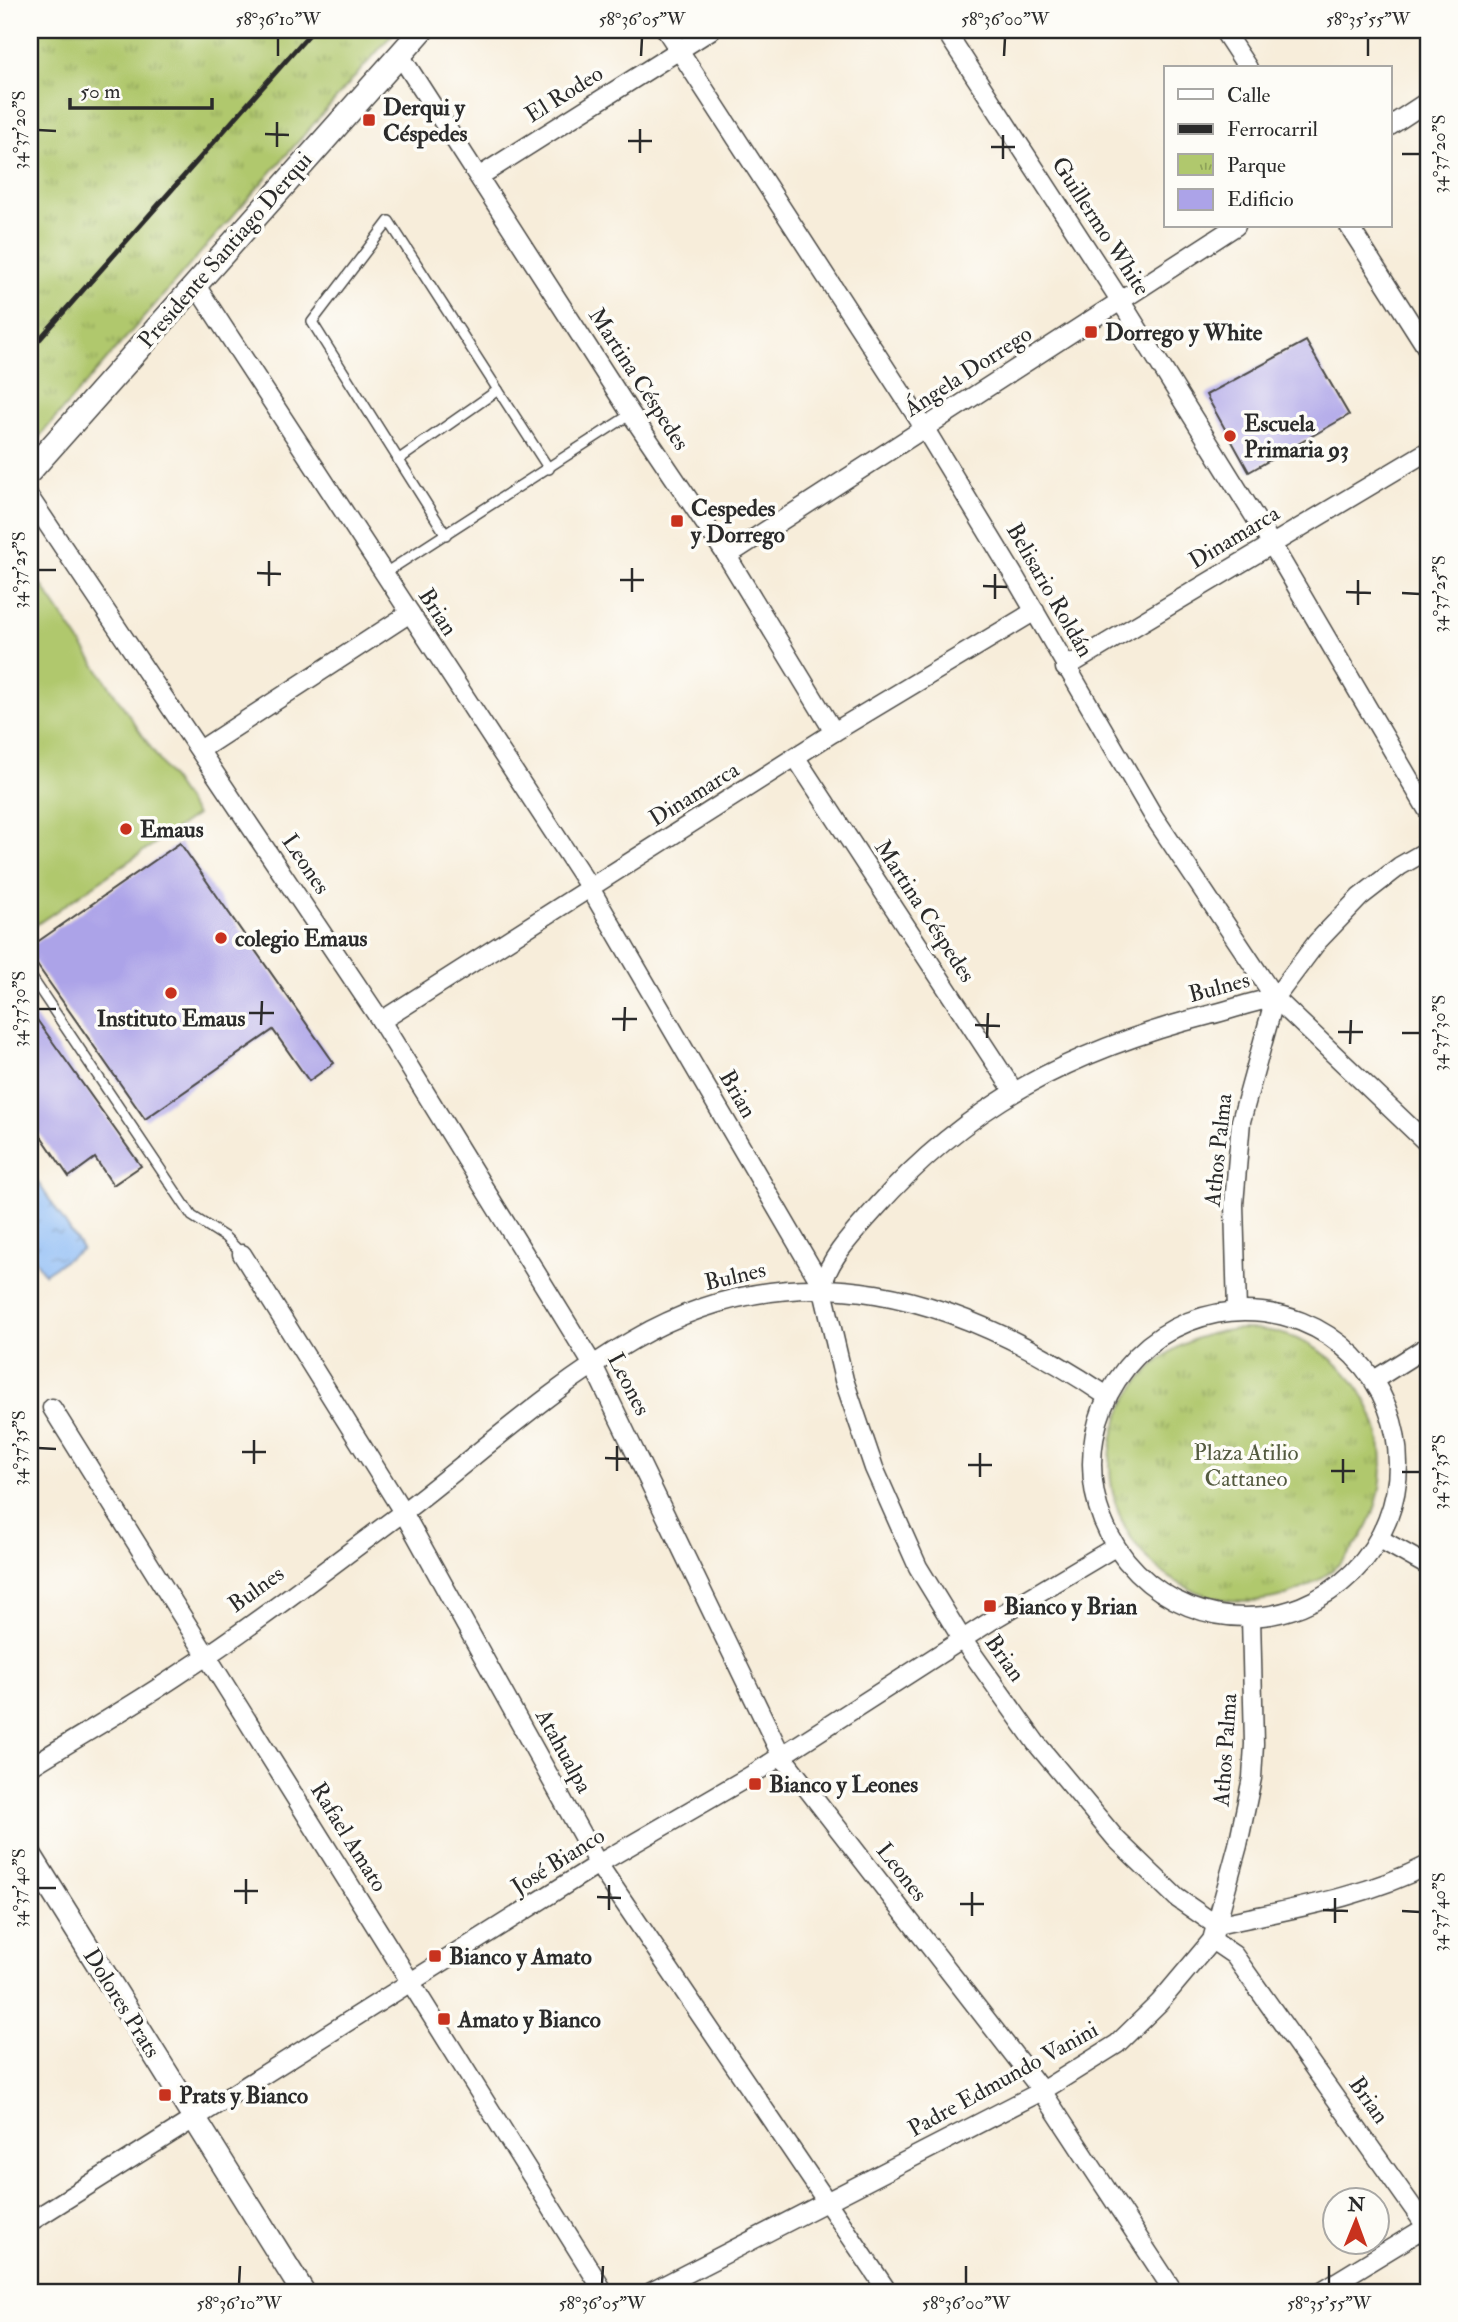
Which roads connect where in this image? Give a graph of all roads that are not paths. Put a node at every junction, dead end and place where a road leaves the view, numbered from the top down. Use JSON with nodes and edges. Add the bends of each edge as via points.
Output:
{"nodes":[{"id":1,"x":422,"y":30,"type":"edge"},
{"id":2,"x":666,"y":30,"type":"edge"},
{"id":3,"x":710,"y":30,"type":"edge"},
{"id":4,"x":945,"y":30,"type":"edge"},
{"id":5,"x":1223,"y":30,"type":"edge"},
{"id":6,"x":680,"y":50,"type":"junction"},
{"id":7,"x":400,"y":55,"type":"junction"},
{"id":8,"x":1247,"y":66,"type":"edge"},
{"id":9,"x":1428,"y":100,"type":"edge"},
{"id":10,"x":1392,"y":125,"type":"edge"},
{"id":11,"x":480,"y":176,"type":"junction"},
{"id":12,"x":1233,"y":228,"type":"edge"},
{"id":13,"x":1350,"y":228,"type":"edge"},
{"id":14,"x":195,"y":284,"type":"junction"},
{"id":15,"x":1121,"y":300,"type":"junction"},
{"id":16,"x":1428,"y":350,"type":"edge"},
{"id":17,"x":498,"y":390,"type":"junction"},
{"id":18,"x":631,"y":414,"type":"junction"},
{"id":19,"x":925,"y":429,"type":"junction"},
{"id":20,"x":1428,"y":451,"type":"edge"},
{"id":21,"x":398,"y":460,"type":"junction"},
{"id":22,"x":549,"y":469,"type":"junction"},
{"id":23,"x":30,"y":471,"type":"edge"},
{"id":24,"x":30,"y":498,"type":"edge"},
{"id":25,"x":446,"y":535,"type":"junction"},
{"id":26,"x":1271,"y":543,"type":"junction"},
{"id":27,"x":727,"y":556,"type":"junction"},
{"id":28,"x":385,"y":572,"type":"junction"},
{"id":29,"x":1035,"y":611,"type":"junction"},
{"id":30,"x":410,"y":613,"type":"junction"},
{"id":31,"x":1065,"y":668,"type":"junction"},
{"id":32,"x":834,"y":732,"type":"junction"},
{"id":33,"x":200,"y":750,"type":"junction"},
{"id":34,"x":796,"y":758,"type":"junction"},
{"id":35,"x":1428,"y":811,"type":"edge"},
{"id":36,"x":1428,"y":850,"type":"edge"},
{"id":37,"x":590,"y":888,"type":"junction"},
{"id":38,"x":30,"y":975,"type":"edge"},
{"id":39,"x":1275,"y":998,"type":"junction"},
{"id":40,"x":381,"y":1021,"type":"junction"},
{"id":41,"x":1013,"y":1090,"type":"junction"},
{"id":42,"x":1428,"y":1143,"type":"edge"},
{"id":43,"x":242,"y":1254,"type":"joint"},
{"id":44,"x":822,"y":1286,"type":"junction"},
{"id":45,"x":1237,"y":1311,"type":"junction"},
{"id":46,"x":1428,"y":1346,"type":"edge"},
{"id":47,"x":593,"y":1365,"type":"junction"},
{"id":48,"x":1374,"y":1380,"type":"junction"},
{"id":49,"x":1107,"y":1395,"type":"junction"},
{"id":50,"x":52,"y":1408,"type":"dead end"},
{"id":51,"x":403,"y":1512,"type":"junction"},
{"id":52,"x":1380,"y":1539,"type":"junction"},
{"id":53,"x":1115,"y":1547,"type":"junction"},
{"id":54,"x":1428,"y":1566,"type":"edge"},
{"id":55,"x":1251,"y":1617,"type":"junction"},
{"id":56,"x":962,"y":1639,"type":"junction"},
{"id":57,"x":208,"y":1655,"type":"junction"},
{"id":58,"x":781,"y":1755,"type":"junction"},
{"id":59,"x":30,"y":1767,"type":"edge"},
{"id":60,"x":30,"y":1855,"type":"edge"},
{"id":61,"x":598,"y":1864,"type":"junction"},
{"id":62,"x":1428,"y":1865,"type":"edge"},
{"id":63,"x":1214,"y":1933,"type":"junction"},
{"id":64,"x":412,"y":1983,"type":"junction"},
{"id":65,"x":1042,"y":2091,"type":"junction"},
{"id":66,"x":195,"y":2117,"type":"junction"},
{"id":67,"x":829,"y":2201,"type":"junction"},
{"id":68,"x":30,"y":2221,"type":"edge"},
{"id":69,"x":1428,"y":2227,"type":"edge"},
{"id":70,"x":303,"y":2292,"type":"edge"},
{"id":71,"x":604,"y":2292,"type":"edge"},
{"id":72,"x":651,"y":2292,"type":"edge"},
{"id":73,"x":888,"y":2292,"type":"edge"},
{"id":74,"x":1174,"y":2292,"type":"edge"},
{"id":75,"x":1320,"y":2292,"type":"edge"}],
"edges":[{"from":1,"to":7,"type":"street","name":"Presidente Santiago Derqui"},
{"from":2,"to":6,"type":"street","name":"Belisario Roldán"},
{"from":3,"to":6,"type":"street","name":"El Rodeo"},
{"from":4,"to":15,"type":"street","name":"Guillermo White"},
{"from":5,"to":8,"type":"street"},
{"from":6,"to":11,"type":"street","name":"El Rodeo"},
{"from":6,"to":19,"type":"street","name":"Belisario Roldán"},
{"from":7,"to":11,"type":"street","name":"Martina Céspedes"},
{"from":7,"to":14,"type":"street","name":"Presidente Santiago Derqui"},
{"from":9,"to":10,"type":"street"},
{"from":11,"to":18,"type":"street","name":"Martina Céspedes"},
{"from":12,"to":15,"type":"street","name":"Ángela Dorrego"},
{"from":13,"to":16,"type":"street"},
{"from":14,"to":23,"type":"street","name":"Presidente Santiago Derqui"},
{"from":14,"to":28,"type":"street","name":"Brian"},
{"from":15,"to":19,"type":"street","name":"Ángela Dorrego"},
{"from":15,"to":26,"type":"street","name":"Guillermo White"},
{"from":17,"to":21,"type":"lane"},
{"from":17,"to":21,"type":"lane","via":[[389,220],[312,322]]},
{"from":17,"to":22,"type":"lane"},
{"from":18,"to":22,"type":"lane"},
{"from":18,"to":27,"type":"street","name":"Martina Céspedes"},
{"from":19,"to":27,"type":"street","name":"Ángela Dorrego"},
{"from":19,"to":29,"type":"street","name":"Belisario Roldán"},
{"from":20,"to":26,"type":"street","name":"Dinamarca"},
{"from":21,"to":25,"type":"lane"},
{"from":22,"to":25,"type":"lane"},
{"from":24,"to":33,"type":"street","name":"Leones"},
{"from":25,"to":28,"type":"lane"},
{"from":26,"to":31,"type":"street","name":"Dinamarca"},
{"from":26,"to":35,"type":"street","name":"Guillermo White"},
{"from":27,"to":32,"type":"street","name":"Martina Céspedes"},
{"from":28,"to":30,"type":"street","name":"Brian"},
{"from":29,"to":31,"type":"street","name":"Belisario Roldán"},
{"from":29,"to":32,"type":"street","name":"Dinamarca"},
{"from":30,"to":33,"type":"street"},
{"from":30,"to":37,"type":"street","name":"Brian"},
{"from":31,"to":39,"type":"street","name":"Belisario Roldán","via":[[1154,817]]},
{"from":32,"to":34,"type":"street","name":"Dinamarca"},
{"from":33,"to":40,"type":"street","name":"Leones"},
{"from":34,"to":37,"type":"street","name":"Dinamarca"},
{"from":34,"to":41,"type":"street","name":"Martina Céspedes"},
{"from":36,"to":39,"type":"street","name":"Bulnes","via":[[1360,897],[1317,942]]},
{"from":37,"to":40,"type":"street","name":"Dinamarca"},
{"from":37,"to":44,"type":"street","name":"Brian"},
{"from":38,"to":43,"type":"lane","via":[[192,1216]]},
{"from":39,"to":41,"type":"street","name":"Bulnes","via":[[1119,1041]]},
{"from":39,"to":42,"type":"street","name":"Belisario Roldán"},
{"from":39,"to":45,"type":"street","name":"Athos Palma","via":[[1241,1121],[1234,1204]]},
{"from":40,"to":47,"type":"street","name":"Leones"},
{"from":41,"to":44,"type":"street","name":"Bulnes","via":[[953,1134],[903,1179],[834,1257]]},
{"from":43,"to":51,"type":"street","name":"Atahualpa"},
{"from":44,"to":47,"type":"street","name":"Bulnes","via":[[709,1306],[633,1340]]},
{"from":44,"to":49,"type":"street","via":[[911,1301],[962,1317],[1052,1361]]},
{"from":44,"to":56,"type":"street","name":"Brian","via":[[844,1381],[874,1468],[918,1567]]},
{"from":45,"to":48,"type":"street","via":[[1277,1314],[1315,1327],[1348,1349]]},
{"from":45,"to":49,"type":"street","via":[[1197,1318],[1161,1336],[1130,1362]]},
{"from":46,"to":48,"type":"street"},
{"from":47,"to":51,"type":"street","name":"Bulnes"},
{"from":47,"to":58,"type":"street","name":"Leones"},
{"from":48,"to":52,"type":"street","via":[[1392,1417],[1399,1458],[1395,1500]]},
{"from":49,"to":53,"type":"street","via":[[1094,1434],[1091,1475],[1100,1514]]},
{"from":50,"to":57,"type":"street","name":"Rafael Amato"},
{"from":51,"to":57,"type":"street","name":"Bulnes"},
{"from":51,"to":61,"type":"street","name":"Atahualpa"},
{"from":52,"to":54,"type":"street"},
{"from":52,"to":55,"type":"street","via":[[1347,1580],[1301,1607]]},
{"from":53,"to":55,"type":"street","via":[[1153,1587],[1199,1610]]},
{"from":53,"to":56,"type":"street","name":"José Bianco"},
{"from":55,"to":63,"type":"street","name":"Athos Palma","via":[[1252,1778]]},
{"from":56,"to":58,"type":"street","name":"José Bianco"},
{"from":56,"to":63,"type":"street","name":"Brian","via":[[1037,1743],[1116,1839]]},
{"from":57,"to":59,"type":"street","name":"Bulnes"},
{"from":57,"to":64,"type":"street","name":"Rafael Amato"},
{"from":58,"to":61,"type":"street","name":"José Bianco"},
{"from":58,"to":65,"type":"street","name":"Leones"},
{"from":60,"to":66,"type":"street","name":"Dolores Prats"},
{"from":61,"to":64,"type":"street","name":"José Bianco"},
{"from":61,"to":67,"type":"street","name":"Atahualpa"},
{"from":62,"to":63,"type":"street","via":[[1339,1899]]},
{"from":63,"to":65,"type":"street","name":"Padre Edmundo Vanini","via":[[1159,2003],[1117,2044]]},
{"from":63,"to":69,"type":"street","name":"Brian"},
{"from":64,"to":66,"type":"street","name":"José Bianco"},
{"from":64,"to":71,"type":"street","name":"Rafael Amato"},
{"from":65,"to":67,"type":"street","name":"Padre Edmundo Vanini"},
{"from":65,"to":74,"type":"street","name":"Leones"},
{"from":66,"to":68,"type":"street","name":"José Bianco"},
{"from":66,"to":70,"type":"street","name":"Dolores Prats"},
{"from":67,"to":72,"type":"street","name":"Padre Edmundo Vanini"},
{"from":67,"to":73,"type":"street","name":"Atahualpa"},
{"from":69,"to":75,"type":"street"}]}
